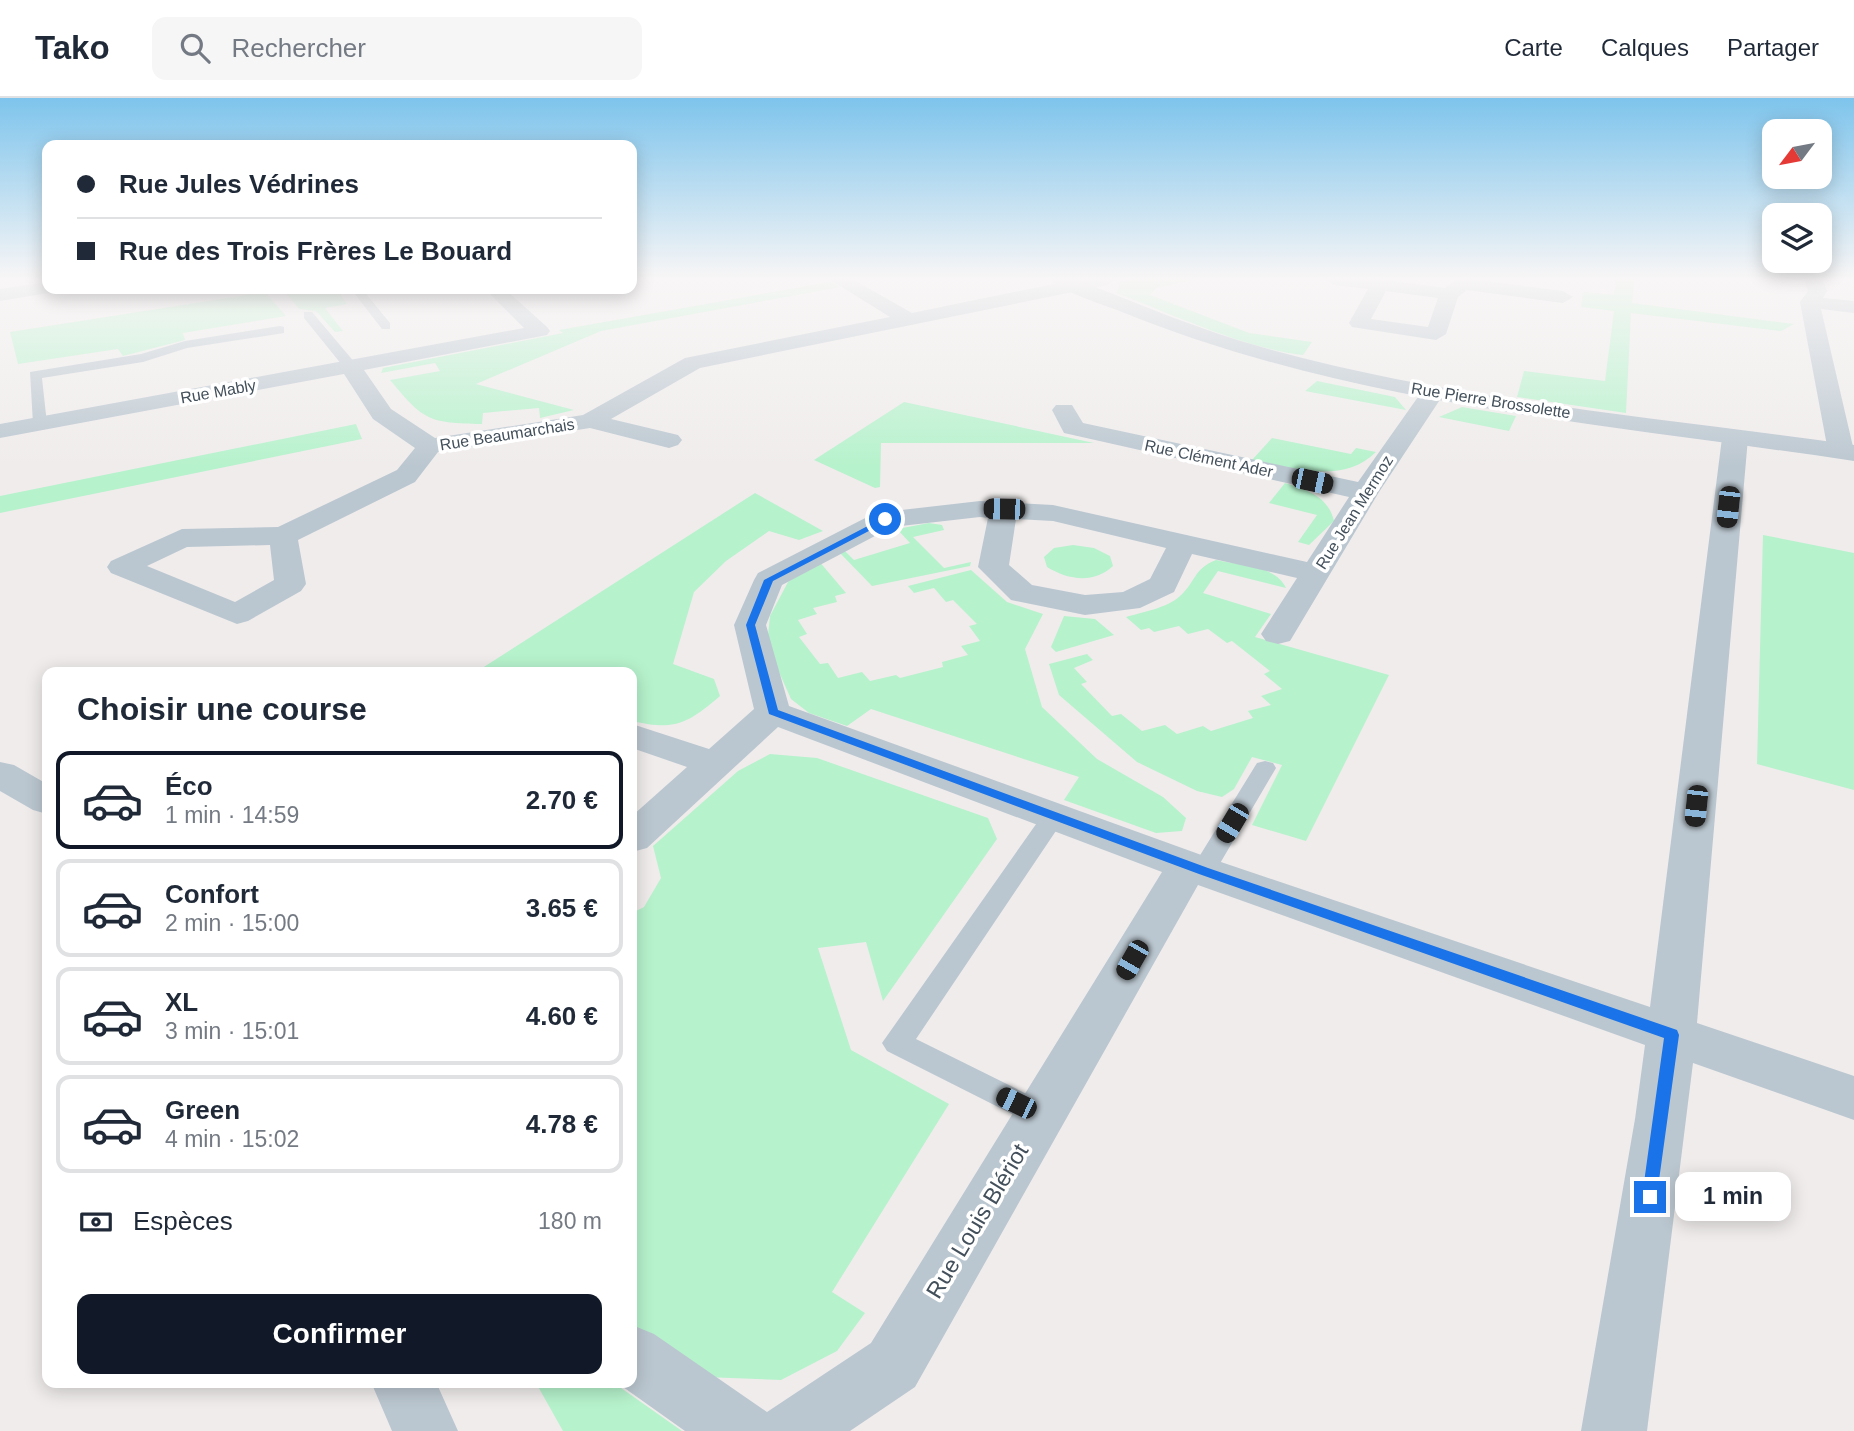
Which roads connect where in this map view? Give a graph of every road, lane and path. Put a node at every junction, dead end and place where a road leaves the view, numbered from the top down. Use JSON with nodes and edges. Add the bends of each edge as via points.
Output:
{"nodes":[{"id":1,"x":209,"y":341,"type":"edge"},
{"id":2,"x":330,"y":341,"type":"edge"},
{"id":3,"x":486,"y":341,"type":"edge"},
{"id":4,"x":797,"y":341,"type":"edge"},
{"id":5,"x":1225,"y":341,"type":"edge"},
{"id":6,"x":1820,"y":341,"type":"edge"},
{"id":7,"x":351,"y":367,"type":"junction"},
{"id":8,"x":1433,"y":392,"type":"junction"},
{"id":9,"x":1063,"y":410,"type":"dead end"},
{"id":10,"x":590,"y":421,"type":"junction"},
{"id":11,"x":40,"y":424,"type":"junction"},
{"id":12,"x":0,"y":431,"type":"edge"},
{"id":13,"x":1735,"y":438,"type":"junction"},
{"id":14,"x":670,"y":440,"type":"dead end"},
{"id":15,"x":430,"y":446,"type":"junction"},
{"id":16,"x":1848,"y":452,"type":"edge"},
{"id":17,"x":1365,"y":492,"type":"junction"},
{"id":18,"x":1004,"y":509,"type":"junction"},
{"id":19,"x":283,"y":536,"type":"junction"},
{"id":20,"x":1182,"y":542,"type":"junction"},
{"id":21,"x":1315,"y":573,"type":"junction"},
{"id":22,"x":1278,"y":634,"type":"dead end"},
{"id":23,"x":773,"y":712,"type":"junction"},
{"id":24,"x":637,"y":737,"type":"edge"},
{"id":25,"x":715,"y":764,"type":"junction"},
{"id":26,"x":1265,"y":768,"type":"dead end"},
{"id":27,"x":0,"y":774,"type":"edge"},
{"id":28,"x":42,"y":799,"type":"edge"},
{"id":29,"x":1054,"y":816,"type":"junction"},
{"id":30,"x":637,"y":834,"type":"edge"},
{"id":31,"x":1195,"y":868,"type":"junction"},
{"id":32,"x":1672,"y":1035,"type":"junction"},
{"id":33,"x":1854,"y":1098,"type":"edge"},
{"id":34,"x":1040,"y":1115,"type":"junction"},
{"id":35,"x":637,"y":1359,"type":"edge"},
{"id":36,"x":406,"y":1388,"type":"edge"},
{"id":37,"x":425,"y":1431,"type":"edge"},
{"id":38,"x":742,"y":1431,"type":"edge"},
{"id":39,"x":792,"y":1431,"type":"edge"},
{"id":40,"x":1614,"y":1431,"type":"edge"}],
"edges":[{"from":1,"to":11,"type":"lane","via":[[143,358],[35,375]]},
{"from":2,"to":7,"type":"lane"},
{"from":3,"to":7,"type":"street","name":"Rue Mably"},
{"from":4,"to":10,"type":"street","name":"Rue Beaumarchais","via":[[693,363]]},
{"from":5,"to":8,"type":"street","name":"Rue Pierre Brossolette","via":[[1282,360]]},
{"from":6,"to":16,"type":"street"},
{"from":7,"to":11,"type":"street","name":"Rue Mably"},
{"from":7,"to":15,"type":"street","via":[[382,414]]},
{"from":8,"to":13,"type":"street","name":"Rue Pierre Brossolette"},
{"from":8,"to":17,"type":"street","name":"Rue Jean Mermoz"},
{"from":9,"to":17,"type":"street","name":"Rue Clément Ader","via":[[1073,428]]},
{"from":10,"to":14,"type":"street","name":"Rue Beaumarchais"},
{"from":10,"to":15,"type":"street","name":"Rue Beaumarchais"},
{"from":11,"to":12,"type":"street","name":"Rue Mably"},
{"from":13,"to":16,"type":"street","name":"Rue Pierre Brossolette"},
{"from":13,"to":32,"type":"street"},
{"from":15,"to":19,"type":"street","name":"Rue Beaumarchais","via":[[406,476]]},
{"from":17,"to":21,"type":"street","name":"Rue Jean Mermoz"},
{"from":18,"to":20,"type":"street","via":[[1053,513]]},
{"from":18,"to":20,"type":"street","via":[[993,567],[1022,593],[1075,603],[1129,601],[1163,585]]},
{"from":18,"to":23,"type":"street","via":[[885,519],[769,580],[750,625]]},
{"from":19,"to":19,"type":"street","name":"Rue Beaumarchais","via":[[290,584],[237,614],[122,567],[182,538]]},
{"from":20,"to":21,"type":"street"},
{"from":21,"to":22,"type":"street","name":"Rue Jean Mermoz"},
{"from":23,"to":25,"type":"street"},
{"from":23,"to":29,"type":"street"},
{"from":24,"to":25,"type":"street"},
{"from":25,"to":30,"type":"street"},
{"from":26,"to":31,"type":"lane"},
{"from":27,"to":28,"type":"street"},
{"from":29,"to":31,"type":"street"},
{"from":29,"to":34,"type":"lane","via":[[897,1043]]},
{"from":31,"to":32,"type":"street"},
{"from":31,"to":34,"type":"street","name":"Rue Louis Blériot"},
{"from":32,"to":33,"type":"street"},
{"from":32,"to":40,"type":"street"},
{"from":34,"to":39,"type":"street","name":"Rue Louis Blériot","via":[[893,1365]]},
{"from":35,"to":38,"type":"street"},
{"from":36,"to":37,"type":"street"}]}
